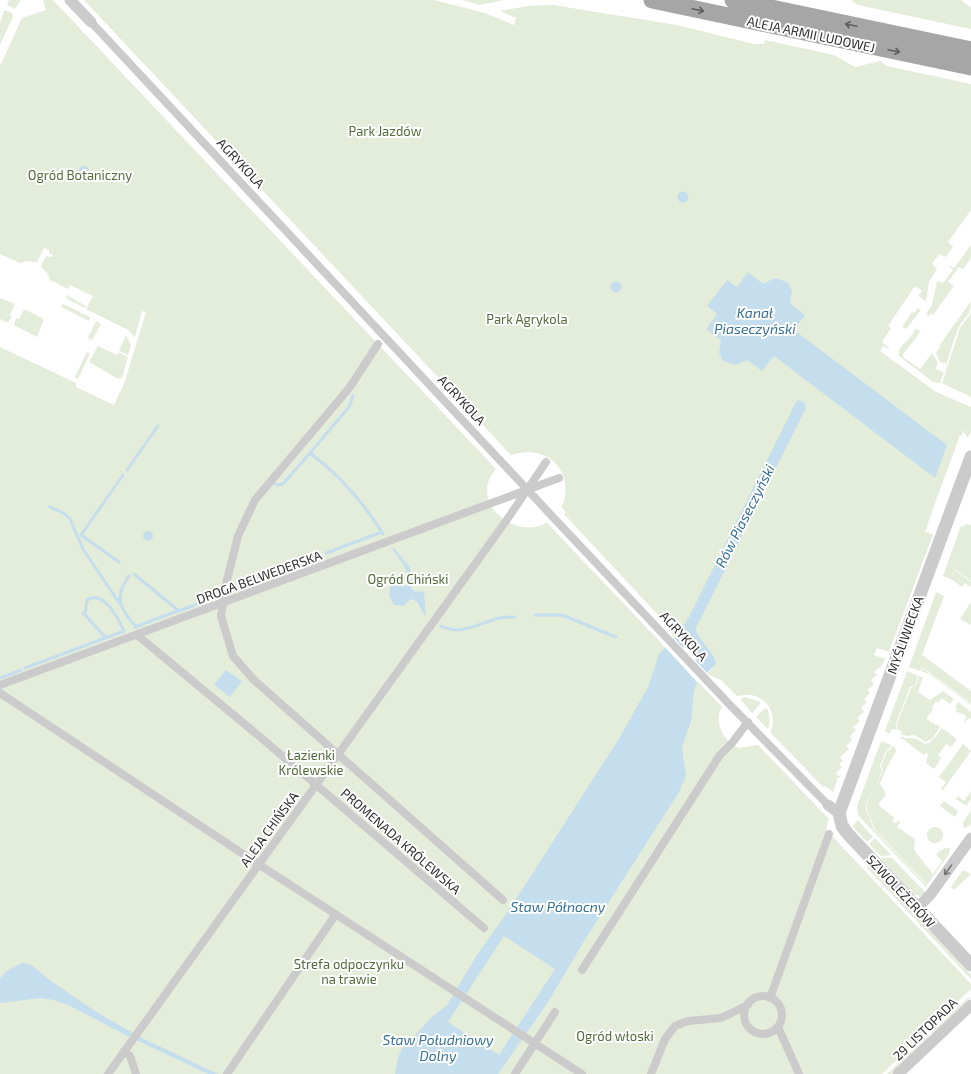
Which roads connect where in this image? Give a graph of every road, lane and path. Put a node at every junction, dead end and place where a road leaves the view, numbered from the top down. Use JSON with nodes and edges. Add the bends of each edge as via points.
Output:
{"nodes":[{"id":1,"x":70,"y":0,"type":"edge"},
{"id":2,"x":733,"y":0,"type":"edge"},
{"id":3,"x":656,"y":1,"type":"edge"},
{"id":4,"x":91,"y":22,"type":"joint"},
{"id":5,"x":971,"y":50,"type":"edge"},
{"id":6,"x":971,"y":67,"type":"edge"},
{"id":7,"x":378,"y":344,"type":"dead end"},
{"id":8,"x":971,"y":457,"type":"edge"},
{"id":9,"x":546,"y":462,"type":"dead end"},
{"id":10,"x":559,"y":478,"type":"dead end"},
{"id":11,"x":527,"y":490,"type":"junction"},
{"id":12,"x":222,"y":603,"type":"junction"},
{"id":13,"x":137,"y":635,"type":"junction"},
{"id":14,"x":0,"y":685,"type":"edge"},
{"id":15,"x":0,"y":693,"type":"edge"},
{"id":16,"x":748,"y":722,"type":"junction"},
{"id":17,"x":338,"y":754,"type":"junction"},
{"id":18,"x":316,"y":784,"type":"junction"},
{"id":19,"x":828,"y":805,"type":"joint"},
{"id":20,"x":839,"y":813,"type":"junction"},
{"id":21,"x":829,"y":834,"type":"dead end"},
{"id":22,"x":971,"y":838,"type":"edge"},
{"id":23,"x":258,"y":864,"type":"junction"},
{"id":24,"x":503,"y":900,"type":"dead end"},
{"id":25,"x":917,"y":908,"type":"junction"},
{"id":26,"x":336,"y":914,"type":"junction"},
{"id":27,"x":484,"y":928,"type":"dead end"},
{"id":28,"x":971,"y":965,"type":"edge"},
{"id":29,"x":582,"y":970,"type":"dead end"},
{"id":30,"x":770,"y":998,"type":"junction"},
{"id":31,"x":748,"y":1005,"type":"junction"},
{"id":32,"x":971,"y":1005,"type":"edge"},
{"id":33,"x":555,"y":1012,"type":"dead end"},
{"id":34,"x":778,"y":1027,"type":"junction"},
{"id":35,"x":535,"y":1043,"type":"junction"},
{"id":36,"x":127,"y":1048,"type":"junction"},
{"id":37,"x":229,"y":1072,"type":"edge"},
{"id":38,"x":108,"y":1074,"type":"edge"},
{"id":39,"x":136,"y":1074,"type":"edge"},
{"id":40,"x":515,"y":1074,"type":"edge"},
{"id":41,"x":582,"y":1074,"type":"edge"},
{"id":42,"x":651,"y":1074,"type":"edge"},
{"id":43,"x":799,"y":1074,"type":"edge"},
{"id":44,"x":898,"y":1074,"type":"edge"}],
"edges":[{"from":1,"to":4,"type":"street","name":"AGRYKOLA"},
{"from":5,"to":2,"type":"main road","name":"ALEJA ARMII LUDOWEJ","one_way":true},
{"from":3,"to":6,"type":"main road","name":"ALEJA ARMII LUDOWEJ","one_way":true},
{"from":4,"to":11,"type":"street","name":"AGRYKOLA"},
{"from":7,"to":12,"type":"street","via":[[350,386],[252,505],[238,536]]},
{"from":8,"to":20,"type":"street","name":"MYŚLIWIECKA"},
{"from":9,"to":11,"type":"street","name":"ALEJA CHIŃSKA"},
{"from":10,"to":11,"type":"street","name":"DROGA BELWEDERSKA"},
{"from":11,"to":12,"type":"street","name":"DROGA BELWEDERSKA"},
{"from":11,"to":16,"type":"street","name":"AGRYKOLA"},
{"from":11,"to":17,"type":"street","name":"ALEJA CHIŃSKA"},
{"from":12,"to":13,"type":"street","name":"DROGA BELWEDERSKA"},
{"from":12,"to":17,"type":"street","via":[[222,620],[233,656],[254,680]]},
{"from":13,"to":14,"type":"street","name":"DROGA BELWEDERSKA"},
{"from":13,"to":18,"type":"street","name":"PROMENADA KRÓLEWSKA"},
{"from":15,"to":23,"type":"street"},
{"from":16,"to":19,"type":"street","name":"AGRYKOLA"},
{"from":16,"to":29,"type":"street","via":[[720,755]]},
{"from":17,"to":18,"type":"street","name":"ALEJA CHIŃSKA"},
{"from":17,"to":24,"type":"street"},
{"from":18,"to":23,"type":"street","name":"ALEJA CHIŃSKA"},
{"from":18,"to":27,"type":"street","name":"PROMENADA KRÓLEWSKA"},
{"from":19,"to":20,"type":"street","name":"AGRYKOLA"},
{"from":20,"to":25,"type":"street","name":"SZWOLEŻERÓW","via":[[844,830]]},
{"from":21,"to":30,"type":"street"},
{"from":22,"to":25,"type":"street","one_way":true,"via":[[930,895]]},
{"from":23,"to":26,"type":"street"},
{"from":23,"to":36,"type":"street","name":"ALEJA CHIŃSKA"},
{"from":25,"to":28,"type":"street","name":"SZWOLEŻERÓW"},
{"from":26,"to":35,"type":"street"},
{"from":26,"to":37,"type":"street"},
{"from":30,"to":31,"type":"street","via":[[759,997]]},
{"from":30,"to":34,"type":"street","via":[[781,1010],[782,1019]]},
{"from":31,"to":34,"type":"street","via":[[745,1017],[747,1025],[752,1030],[766,1034]]},
{"from":31,"to":42,"type":"street","via":[[721,1018],[688,1021],[675,1026],[665,1039]]},
{"from":32,"to":44,"type":"street","name":"29 LISTOPADA"},
{"from":33,"to":35,"type":"street"},
{"from":34,"to":43,"type":"street"},
{"from":35,"to":40,"type":"street"},
{"from":35,"to":41,"type":"street"},
{"from":36,"to":38,"type":"street","name":"ALEJA CHIŃSKA"},
{"from":36,"to":39,"type":"street"}]}
